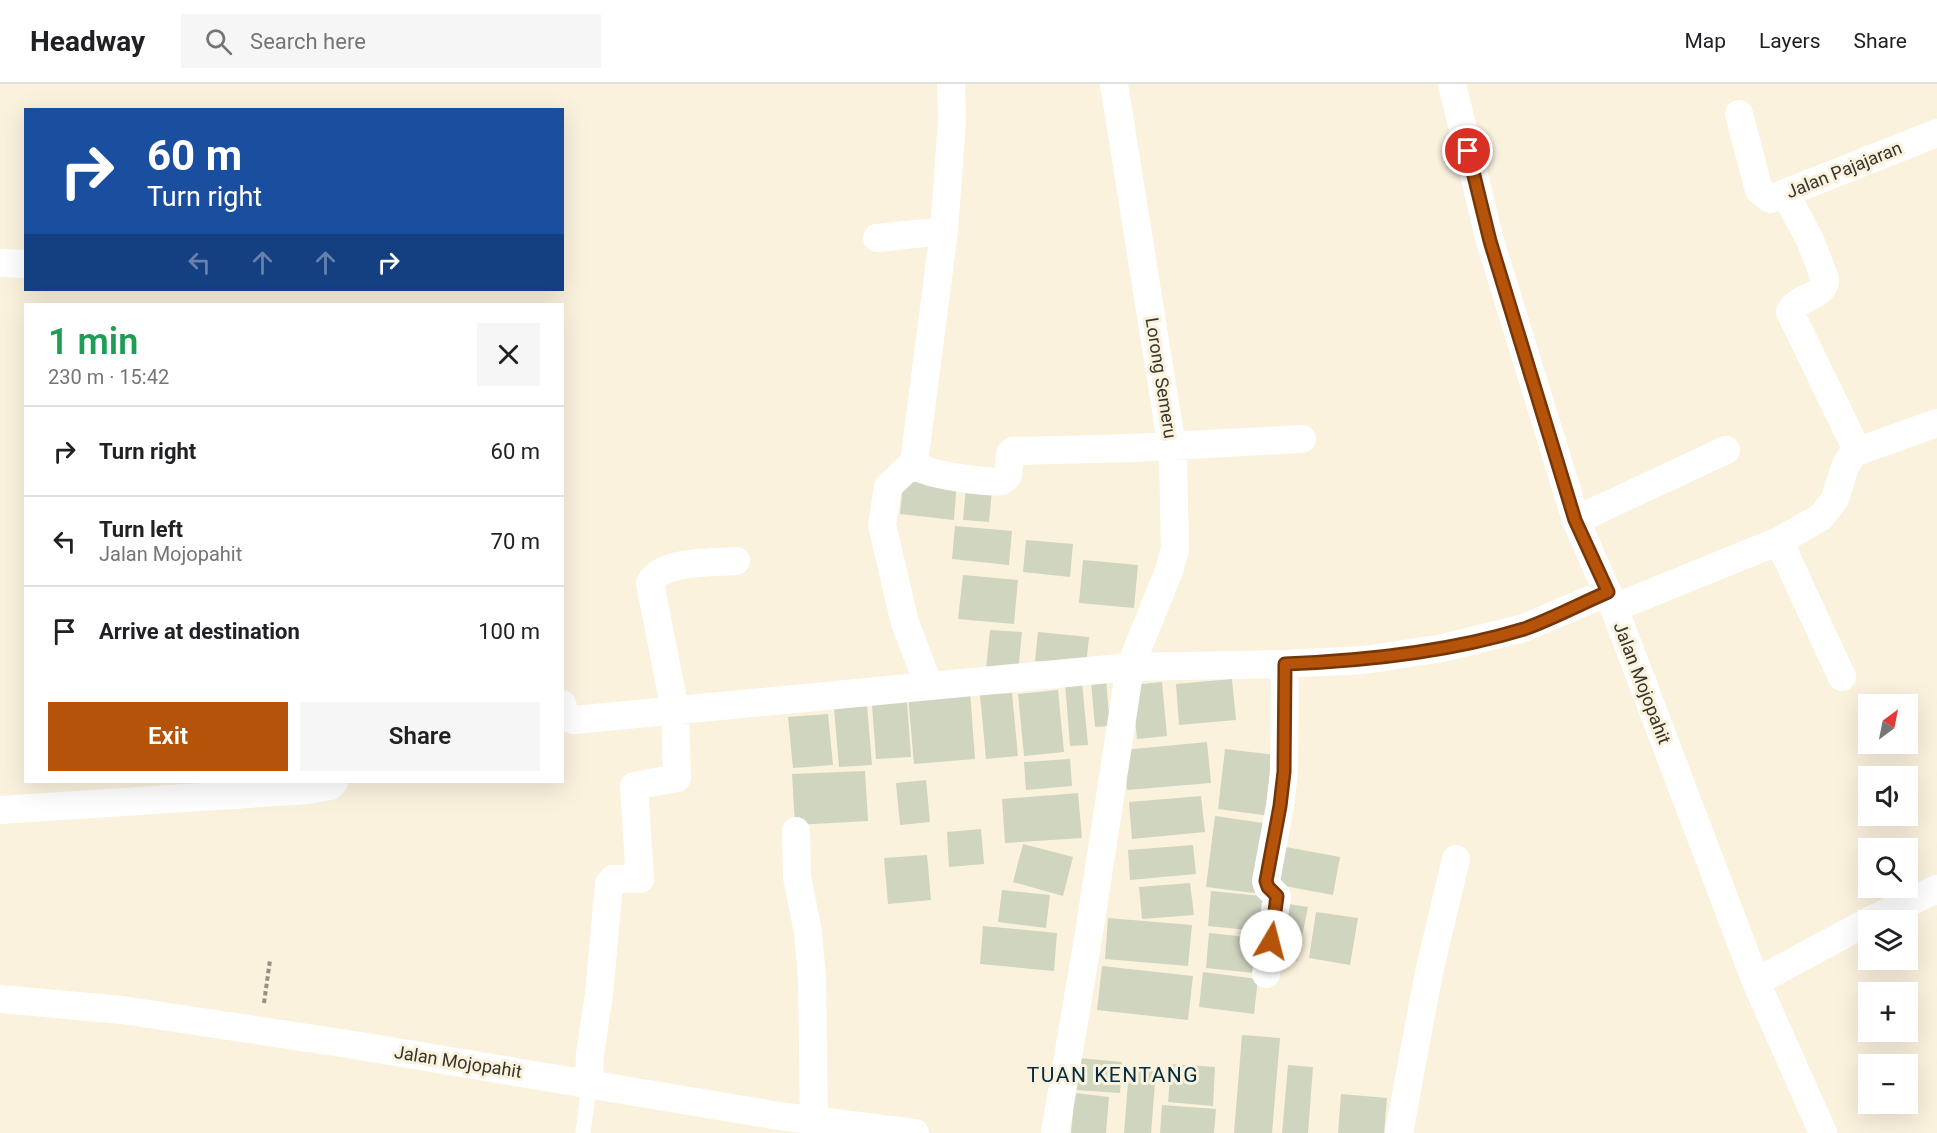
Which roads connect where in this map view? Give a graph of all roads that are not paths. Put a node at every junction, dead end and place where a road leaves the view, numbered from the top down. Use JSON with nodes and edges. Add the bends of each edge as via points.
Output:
{"nodes":[{"id":1,"x":951,"y":84,"type":"edge"},
{"id":2,"x":1114,"y":84,"type":"edge"},
{"id":3,"x":1452,"y":84,"type":"edge"},
{"id":4,"x":1739,"y":114,"type":"dead end"},
{"id":5,"x":1937,"y":133,"type":"edge"},
{"id":6,"x":1785,"y":193,"type":"junction"},
{"id":7,"x":944,"y":231,"type":"junction"},
{"id":8,"x":877,"y":238,"type":"dead end"},
{"id":9,"x":0,"y":263,"type":"edge"},
{"id":10,"x":24,"y":264,"type":"edge"},
{"id":11,"x":1937,"y":423,"type":"edge"},
{"id":12,"x":1302,"y":439,"type":"dead end"},
{"id":13,"x":1171,"y":445,"type":"junction"},
{"id":14,"x":1726,"y":450,"type":"dead end"},
{"id":15,"x":1857,"y":450,"type":"junction"},
{"id":16,"x":915,"y":461,"type":"junction"},
{"id":17,"x":1575,"y":520,"type":"junction"},
{"id":18,"x":1779,"y":541,"type":"junction"},
{"id":19,"x":736,"y":561,"type":"dead end"},
{"id":20,"x":1611,"y":600,"type":"junction"},
{"id":21,"x":1285,"y":664,"type":"junction"},
{"id":22,"x":1130,"y":667,"type":"junction"},
{"id":23,"x":1842,"y":677,"type":"dead end"},
{"id":24,"x":929,"y":686,"type":"junction"},
{"id":25,"x":564,"y":710,"type":"edge"},
{"id":26,"x":675,"y":710,"type":"junction"},
{"id":27,"x":333,"y":783,"type":"edge"},
{"id":28,"x":0,"y":810,"type":"edge"},
{"id":29,"x":796,"y":831,"type":"dead end"},
{"id":30,"x":1456,"y":859,"type":"dead end"},
{"id":31,"x":1937,"y":889,"type":"edge"},
{"id":32,"x":1892,"y":910,"type":"edge"},
{"id":33,"x":1858,"y":927,"type":"edge"},
{"id":34,"x":1266,"y":974,"type":"dead end"},
{"id":35,"x":1756,"y":982,"type":"junction"},
{"id":36,"x":0,"y":999,"type":"edge"},
{"id":37,"x":589,"y":1084,"type":"junction"},
{"id":38,"x":814,"y":1120,"type":"junction"},
{"id":39,"x":583,"y":1133,"type":"edge"},
{"id":40,"x":915,"y":1133,"type":"edge"},
{"id":41,"x":1055,"y":1133,"type":"edge"},
{"id":42,"x":1399,"y":1133,"type":"edge"},
{"id":43,"x":1823,"y":1133,"type":"edge"}],
"edges":[{"from":1,"to":7,"type":"street"},
{"from":2,"to":13,"type":"street","name":"Lorong Semeru"},
{"from":3,"to":17,"type":"street","name":"Jalan Mojopahit","via":[[1490,241]]},
{"from":4,"to":6,"type":"street","name":"Jalan Pajajaran","via":[[1759,190],[1770,199]]},
{"from":5,"to":6,"type":"street","name":"Jalan Pajajaran"},
{"from":6,"to":15,"type":"street","via":[[1825,279],[1821,290],[1795,304],[1790,312]]},
{"from":7,"to":8,"type":"street"},
{"from":7,"to":16,"type":"street"},
{"from":9,"to":10,"type":"street"},
{"from":11,"to":15,"type":"street"},
{"from":12,"to":13,"type":"street"},
{"from":13,"to":16,"type":"street","via":[[1013,451],[1008,475],[986,482],[924,470]]},
{"from":13,"to":22,"type":"street","name":"Lorong Semeru","via":[[1173,556]]},
{"from":14,"to":17,"type":"street"},
{"from":15,"to":18,"type":"street","via":[[1848,459],[1835,499],[1826,513]]},
{"from":16,"to":24,"type":"street","via":[[888,487],[882,525],[905,623]]},
{"from":17,"to":20,"type":"street","name":"Jalan Mojopahit"},
{"from":18,"to":20,"type":"street"},
{"from":18,"to":23,"type":"street"},
{"from":19,"to":26,"type":"street","via":[[667,568],[650,583]]},
{"from":20,"to":21,"type":"street","via":[[1524,628],[1443,648],[1364,660]]},
{"from":20,"to":35,"type":"street","name":"Jalan Mojopahit"},
{"from":21,"to":22,"type":"street"},
{"from":21,"to":34,"type":"street","via":[[1284,772],[1266,881],[1277,896]]},
{"from":22,"to":24,"type":"street"},
{"from":22,"to":41,"type":"street","name":"Lorong Semeru"},
{"from":24,"to":26,"type":"street"},
{"from":25,"to":26,"type":"street","via":[[567,718],[574,720]]},
{"from":26,"to":37,"type":"street","via":[[677,778],[634,786],[640,879],[613,879],[609,887]]},
{"from":27,"to":28,"type":"street","via":[[308,790]]},
{"from":29,"to":38,"type":"street","via":[[797,877],[812,976]]},
{"from":30,"to":42,"type":"street"},
{"from":31,"to":32,"type":"street"},
{"from":33,"to":35,"type":"street"},
{"from":35,"to":43,"type":"street","name":"Jalan Mojopahit"},
{"from":36,"to":37,"type":"street","name":"Jalan Mojopahit","via":[[122,1010]]},
{"from":37,"to":38,"type":"street","name":"Jalan Mojopahit"},
{"from":37,"to":39,"type":"lane"},
{"from":38,"to":40,"type":"street","name":"Jalan Mojopahit"}]}
